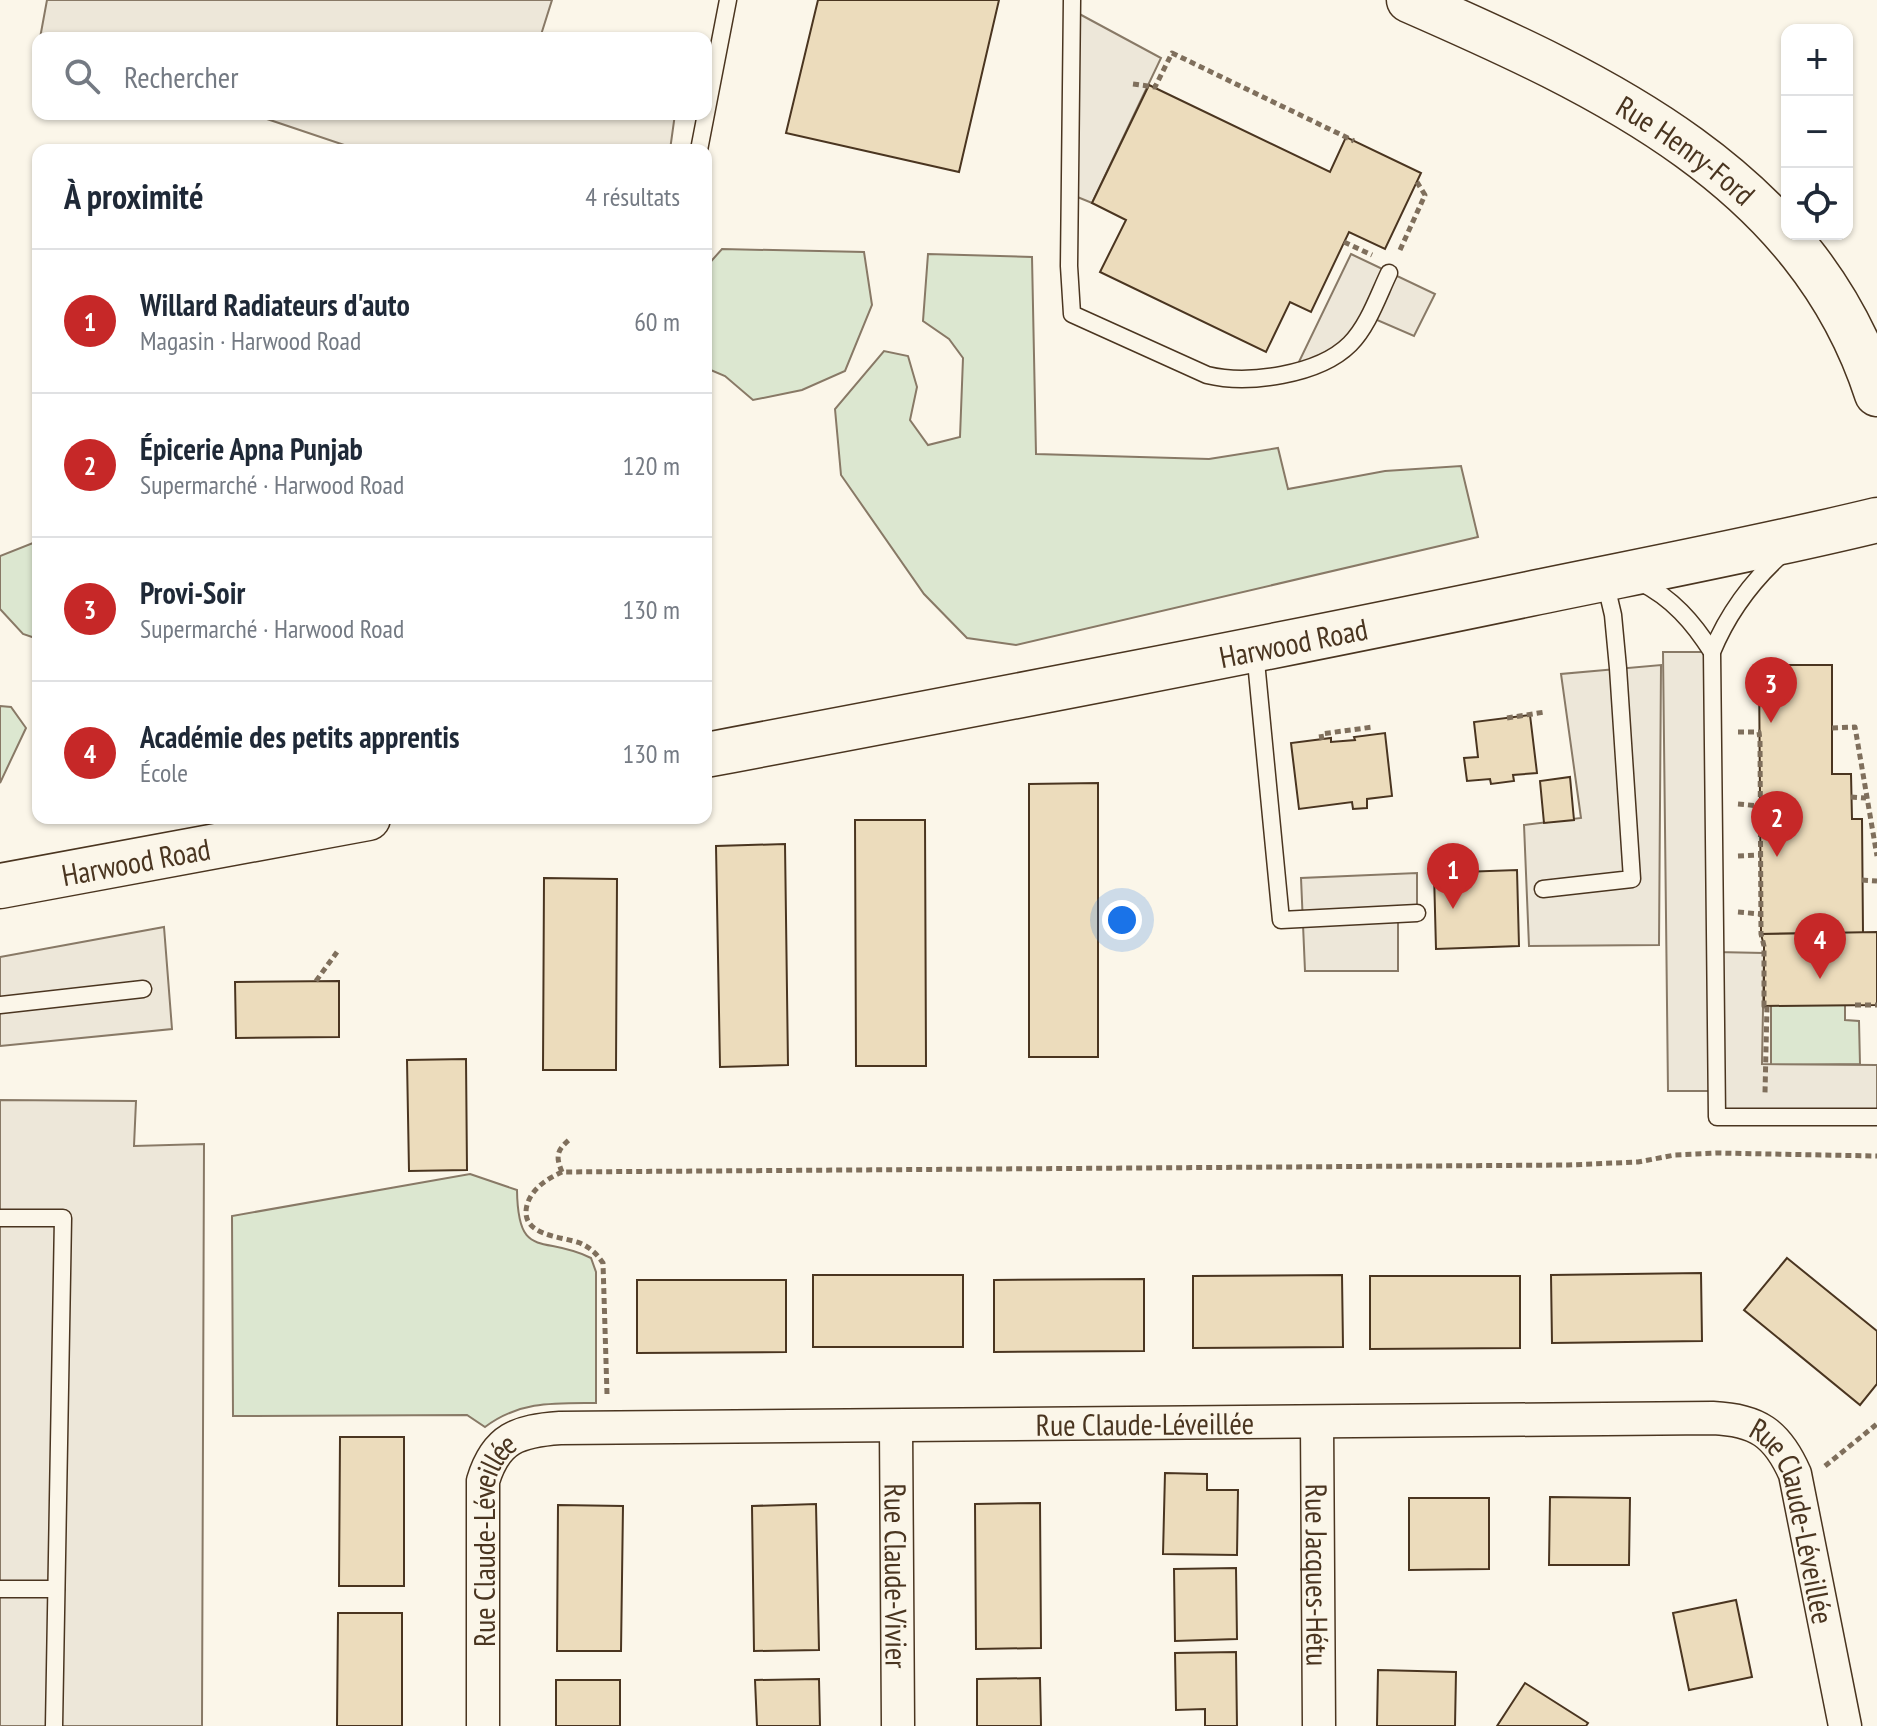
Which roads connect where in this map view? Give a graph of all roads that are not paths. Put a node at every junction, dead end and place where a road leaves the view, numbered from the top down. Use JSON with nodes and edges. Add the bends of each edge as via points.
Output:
{"nodes":[{"id":1,"x":728,"y":0,"type":"edge"},
{"id":2,"x":1072,"y":0,"type":"edge"},
{"id":3,"x":1409,"y":0,"type":"edge"},
{"id":4,"x":712,"y":83,"type":"edge"},
{"id":5,"x":705,"y":120,"type":"edge"},
{"id":6,"x":700,"y":144,"type":"edge"},
{"id":7,"x":1389,"y":273,"type":"road end"},
{"id":8,"x":1877,"y":394,"type":"edge"},
{"id":9,"x":1877,"y":520,"type":"edge"},
{"id":10,"x":1798,"y":539,"type":"junction"},
{"id":11,"x":1604,"y":578,"type":"junction"},
{"id":12,"x":1255,"y":650,"type":"junction"},
{"id":13,"x":1712,"y":652,"type":"junction"},
{"id":14,"x":712,"y":754,"type":"edge"},
{"id":15,"x":336,"y":824,"type":"edge"},
{"id":16,"x":0,"y":886,"type":"edge"},
{"id":17,"x":1543,"y":889,"type":"dead end"},
{"id":18,"x":1417,"y":913,"type":"dead end"},
{"id":19,"x":143,"y":989,"type":"dead end"},
{"id":20,"x":0,"y":1005,"type":"edge"},
{"id":21,"x":1877,"y":1117,"type":"edge"},
{"id":22,"x":0,"y":1218,"type":"edge"},
{"id":23,"x":1317,"y":1423,"type":"junction"},
{"id":24,"x":896,"y":1426,"type":"junction"},
{"id":25,"x":0,"y":1589,"type":"edge"},
{"id":26,"x":56,"y":1589,"type":"junction"},
{"id":27,"x":54,"y":1726,"type":"edge"},
{"id":28,"x":483,"y":1726,"type":"edge"},
{"id":29,"x":898,"y":1726,"type":"edge"},
{"id":30,"x":1319,"y":1726,"type":"edge"},
{"id":31,"x":1845,"y":1726,"type":"edge"}],
"edges":[{"from":1,"to":4,"type":"lane"},
{"from":2,"to":7,"type":"lane","via":[[1072,314],[1207,375],[1228,380],[1271,377],[1316,365],[1351,343]]},
{"from":3,"to":8,"type":"main road","name":"Rue Henry-Ford","via":[[1610,95],[1735,182],[1823,283]]},
{"from":5,"to":6,"type":"lane"},
{"from":9,"to":10,"type":"main road","name":"Harwood Road"},
{"from":10,"to":11,"type":"main road","name":"Harwood Road"},
{"from":10,"to":13,"type":"lane","via":[[1740,600]]},
{"from":11,"to":12,"type":"main road","name":"Harwood Road"},
{"from":11,"to":13,"type":"lane","via":[[1623,577],[1655,590],[1688,617]]},
{"from":11,"to":17,"type":"lane","via":[[1617,655],[1632,879]]},
{"from":12,"to":14,"type":"main road","name":"Harwood Road"},
{"from":12,"to":18,"type":"lane","via":[[1281,920]]},
{"from":13,"to":21,"type":"lane","via":[[1717,1117]]},
{"from":15,"to":16,"type":"main road","name":"Harwood Road"},
{"from":19,"to":20,"type":"lane"},
{"from":22,"to":26,"type":"lane","via":[[63,1218]]},
{"from":23,"to":24,"type":"street","name":"Rue Claude-Léveillée"},
{"from":23,"to":30,"type":"street","name":"Rue Jacques-Hétu"},
{"from":23,"to":31,"type":"street","name":"Rue Claude-Léveillée","via":[[1713,1418],[1735,1419],[1766,1431],[1795,1474]]},
{"from":24,"to":28,"type":"street","name":"Rue Claude-Léveillée","via":[[560,1428],[521,1433],[506,1441],[487,1467],[481,1499]]},
{"from":24,"to":29,"type":"street","name":"Rue Claude-Vivier"},
{"from":25,"to":26,"type":"lane"},
{"from":26,"to":27,"type":"lane"}]}
